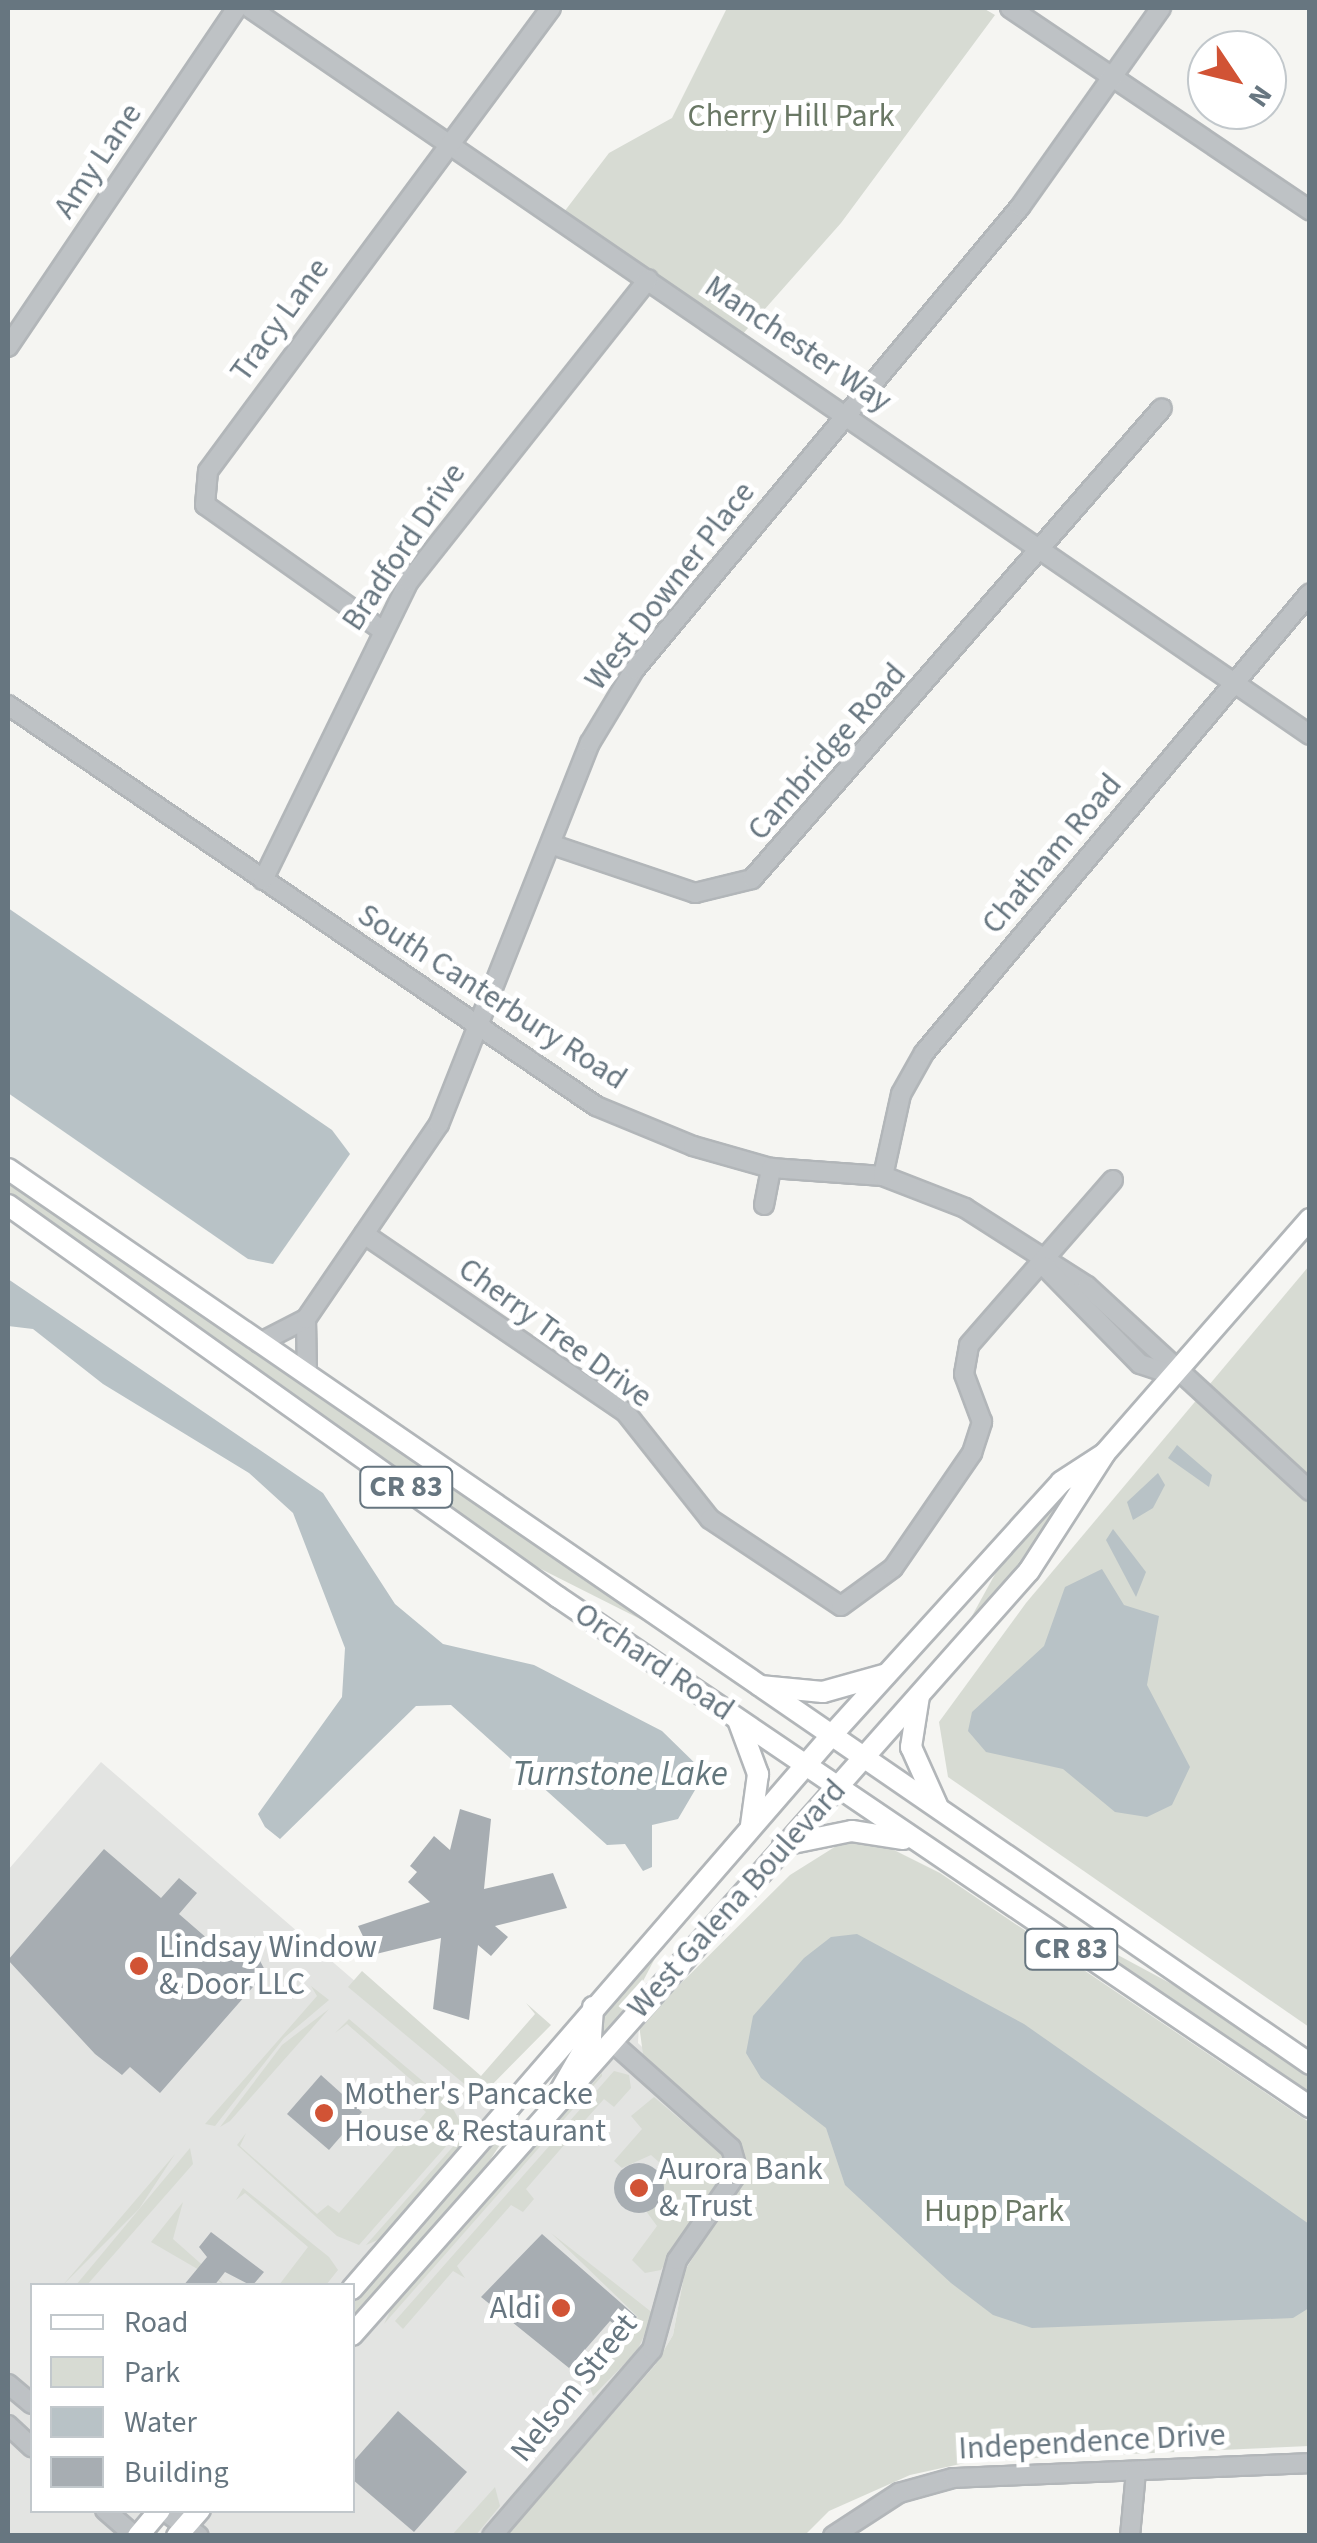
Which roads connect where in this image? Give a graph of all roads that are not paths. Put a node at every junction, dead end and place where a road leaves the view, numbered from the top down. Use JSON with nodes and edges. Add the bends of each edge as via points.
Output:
{"nodes":[{"id":1,"x":238,"y":8,"type":"edge"},
{"id":2,"x":250,"y":8,"type":"edge"},
{"id":3,"x":551,"y":8,"type":"edge"},
{"id":4,"x":1010,"y":8,"type":"edge"},
{"id":5,"x":1161,"y":8,"type":"edge"},
{"id":6,"x":1114,"y":77,"type":"junction"},
{"id":7,"x":448,"y":139,"type":"junction"},
{"id":8,"x":1310,"y":210,"type":"edge"},
{"id":9,"x":648,"y":279,"type":"junction"},
{"id":10,"x":8,"y":348,"type":"edge"},
{"id":11,"x":1162,"y":408,"type":"dead end"},
{"id":12,"x":849,"y":415,"type":"junction"},
{"id":13,"x":1041,"y":548,"type":"junction"},
{"id":14,"x":1310,"y":593,"type":"edge"},
{"id":15,"x":379,"y":628,"type":"junction"},
{"id":16,"x":1236,"y":682,"type":"junction"},
{"id":17,"x":8,"y":705,"type":"edge"},
{"id":18,"x":1310,"y":735,"type":"edge"},
{"id":19,"x":553,"y":845,"type":"junction"},
{"id":20,"x":263,"y":880,"type":"junction"},
{"id":21,"x":483,"y":1030,"type":"junction"},
{"id":22,"x":771,"y":1168,"type":"junction"},
{"id":23,"x":8,"y":1170,"type":"edge"},
{"id":24,"x":883,"y":1176,"type":"junction"},
{"id":25,"x":1113,"y":1180,"type":"dead end"},
{"id":26,"x":8,"y":1205,"type":"edge"},
{"id":27,"x":764,"y":1205,"type":"dead end"},
{"id":28,"x":1310,"y":1219,"type":"edge"},
{"id":29,"x":364,"y":1234,"type":"junction"},
{"id":30,"x":1040,"y":1262,"type":"junction"},
{"id":31,"x":306,"y":1319,"type":"junction"},
{"id":32,"x":259,"y":1343,"type":"junction"},
{"id":33,"x":1173,"y":1374,"type":"junction"},
{"id":34,"x":307,"y":1375,"type":"junction"},
{"id":35,"x":1106,"y":1453,"type":"junction"},
{"id":36,"x":1310,"y":1491,"type":"edge"},
{"id":37,"x":889,"y":1673,"type":"junction"},
{"id":38,"x":758,"y":1686,"type":"junction"},
{"id":39,"x":919,"y":1696,"type":"junction"},
{"id":40,"x":737,"y":1719,"type":"junction"},
{"id":41,"x":830,"y":1737,"type":"junction"},
{"id":42,"x":862,"y":1759,"type":"junction"},
{"id":43,"x":806,"y":1766,"type":"junction"},
{"id":44,"x":836,"y":1787,"type":"junction"},
{"id":45,"x":944,"y":1815,"type":"junction"},
{"id":46,"x":752,"y":1825,"type":"junction"},
{"id":47,"x":914,"y":1841,"type":"junction"},
{"id":48,"x":783,"y":1846,"type":"junction"},
{"id":49,"x":593,"y":2007,"type":"junction"},
{"id":50,"x":611,"y":2041,"type":"junction"},
{"id":51,"x":1310,"y":2064,"type":"edge"},
{"id":52,"x":553,"y":2106,"type":"junction"},
{"id":53,"x":1310,"y":2107,"type":"edge"},
{"id":54,"x":355,"y":2285,"type":"edge"},
{"id":55,"x":355,"y":2332,"type":"edge"},
{"id":56,"x":8,"y":2384,"type":"edge"},
{"id":57,"x":30,"y":2402,"type":"edge"},
{"id":58,"x":8,"y":2425,"type":"edge"},
{"id":59,"x":30,"y":2445,"type":"edge"},
{"id":60,"x":1310,"y":2463,"type":"edge"},
{"id":61,"x":1136,"y":2470,"type":"junction"},
{"id":62,"x":109,"y":2513,"type":"edge"},
{"id":63,"x":159,"y":2513,"type":"edge"},
{"id":64,"x":167,"y":2513,"type":"edge"},
{"id":65,"x":190,"y":2527,"type":"edge"},
{"id":66,"x":137,"y":2536,"type":"edge"},
{"id":67,"x":492,"y":2536,"type":"edge"},
{"id":68,"x":832,"y":2536,"type":"edge"},
{"id":69,"x":1130,"y":2536,"type":"edge"}],
"edges":[{"from":1,"to":10,"type":"street","name":"Amy Lane"},
{"from":2,"to":7,"type":"street","name":"Manchester Way"},
{"from":3,"to":7,"type":"street","name":"Tracy Lane"},
{"from":4,"to":6,"type":"street"},
{"from":5,"to":6,"type":"street","name":"West Downer Place"},
{"from":6,"to":8,"type":"street"},
{"from":6,"to":12,"type":"street","name":"West Downer Place"},
{"from":7,"to":9,"type":"street","name":"Manchester Way"},
{"from":7,"to":15,"type":"street","name":"Tracy Lane","via":[[208,471],[205,505]]},
{"from":9,"to":12,"type":"street","name":"Manchester Way"},
{"from":9,"to":15,"type":"street","name":"Bradford Drive","via":[[456,514]]},
{"from":11,"to":13,"type":"street","name":"Cambridge Road"},
{"from":12,"to":13,"type":"street","name":"Manchester Way"},
{"from":12,"to":19,"type":"street","name":"West Downer Place","via":[[634,670],[590,744]]},
{"from":13,"to":16,"type":"street","name":"Manchester Way"},
{"from":13,"to":19,"type":"street","name":"Cambridge Road","via":[[752,879],[694,893]]},
{"from":14,"to":16,"type":"street","name":"Chatham Road"},
{"from":15,"to":20,"type":"street","name":"Bradford Drive","via":[[313,791]]},
{"from":16,"to":18,"type":"street","name":"Manchester Way"},
{"from":16,"to":24,"type":"street","name":"Chatham Road","via":[[924,1053],[901,1094]]},
{"from":17,"to":20,"type":"street","name":"South Canterbury Road"},
{"from":19,"to":21,"type":"street","name":"West Downer Place"},
{"from":20,"to":21,"type":"street","name":"South Canterbury Road"},
{"from":21,"to":22,"type":"street","name":"South Canterbury Road","via":[[596,1106]]},
{"from":21,"to":29,"type":"street","name":"West Downer Place","via":[[439,1124]]},
{"from":22,"to":24,"type":"street","name":"South Canterbury Road"},
{"from":22,"to":27,"type":"street"},
{"from":23,"to":32,"type":"main road","name":"Orchard Road","number":"CR 83"},
{"from":24,"to":30,"type":"street","name":"South Canterbury Road","via":[[965,1208]]},
{"from":25,"to":30,"type":"street","name":"Cherry Tree Drive"},
{"from":26,"to":40,"type":"main road","name":"Orchard Road","number":"CR 83"},
{"from":28,"to":33,"type":"main road","name":"West Galena Boulevard"},
{"from":29,"to":30,"type":"street","name":"Cherry Tree Drive","via":[[626,1413],[710,1519],[841,1606],[893,1568],[972,1453],[982,1422],[964,1374],[969,1346]]},
{"from":29,"to":31,"type":"street","name":"West Downer Place"},
{"from":30,"to":33,"type":"street","name":"South Canterbury Road","via":[[1087,1286]]},
{"from":31,"to":32,"type":"street","name":"West Downer Place"},
{"from":31,"to":34,"type":"street"},
{"from":32,"to":34,"type":"main road","name":"Orchard Road","number":"CR 83"},
{"from":33,"to":35,"type":"main road","name":"West Galena Boulevard"},
{"from":33,"to":36,"type":"street","name":"South Canterbury Road"},
{"from":34,"to":38,"type":"main road","name":"Orchard Road","number":"CR 83"},
{"from":35,"to":37,"type":"main road","name":"West Galena Boulevard","via":[[1060,1482]]},
{"from":35,"to":39,"type":"main road","name":"West Galena Boulevard","via":[[1074,1514]]},
{"from":37,"to":38,"type":"main road","via":[[823,1692]]},
{"from":37,"to":41,"type":"main road","name":"West Galena Boulevard"},
{"from":38,"to":41,"type":"main road","name":"Orchard Road","number":"CR 83"},
{"from":39,"to":42,"type":"main road","name":"West Galena Boulevard"},
{"from":39,"to":45,"type":"main road","via":[[911,1747]]},
{"from":40,"to":43,"type":"main road","name":"Orchard Road","number":"CR 83"},
{"from":40,"to":46,"type":"main road","via":[[758,1774]]},
{"from":41,"to":42,"type":"main road","name":"Orchard Road","number":"CR 83"},
{"from":41,"to":43,"type":"main road","name":"West Galena Boulevard"},
{"from":42,"to":44,"type":"main road","name":"West Galena Boulevard"},
{"from":42,"to":45,"type":"main road","name":"Orchard Road","number":"CR 83"},
{"from":43,"to":44,"type":"main road","name":"Orchard Road","number":"CR 83"},
{"from":43,"to":46,"type":"main road","name":"West Galena Boulevard"},
{"from":44,"to":47,"type":"main road","name":"Orchard Road","number":"CR 83"},
{"from":44,"to":48,"type":"main road","name":"West Galena Boulevard"},
{"from":45,"to":51,"type":"main road","name":"Orchard Road","number":"CR 83"},
{"from":46,"to":49,"type":"main road","name":"West Galena Boulevard"},
{"from":47,"to":48,"type":"main road","via":[[852,1831]]},
{"from":47,"to":53,"type":"main road","name":"Orchard Road","number":"CR 83"},
{"from":48,"to":50,"type":"main road","name":"West Galena Boulevard"},
{"from":49,"to":52,"type":"main road","via":[[591,2037]]},
{"from":49,"to":54,"type":"main road","name":"West Galena Boulevard"},
{"from":50,"to":52,"type":"main road","name":"West Galena Boulevard"},
{"from":50,"to":67,"type":"street","name":"Nelson Street","via":[[731,2148],[738,2172],[678,2260],[652,2350]]},
{"from":52,"to":55,"type":"main road","name":"West Galena Boulevard"},
{"from":56,"to":57,"type":"street"},
{"from":58,"to":59,"type":"street"},
{"from":60,"to":61,"type":"street","name":"Independence Drive"},
{"from":61,"to":68,"type":"street","name":"Independence Drive","via":[[930,2482]]},
{"from":61,"to":69,"type":"street"},
{"from":62,"to":66,"type":"street"},
{"from":63,"to":66,"type":"main road"},
{"from":64,"to":65,"type":"street"}]}
